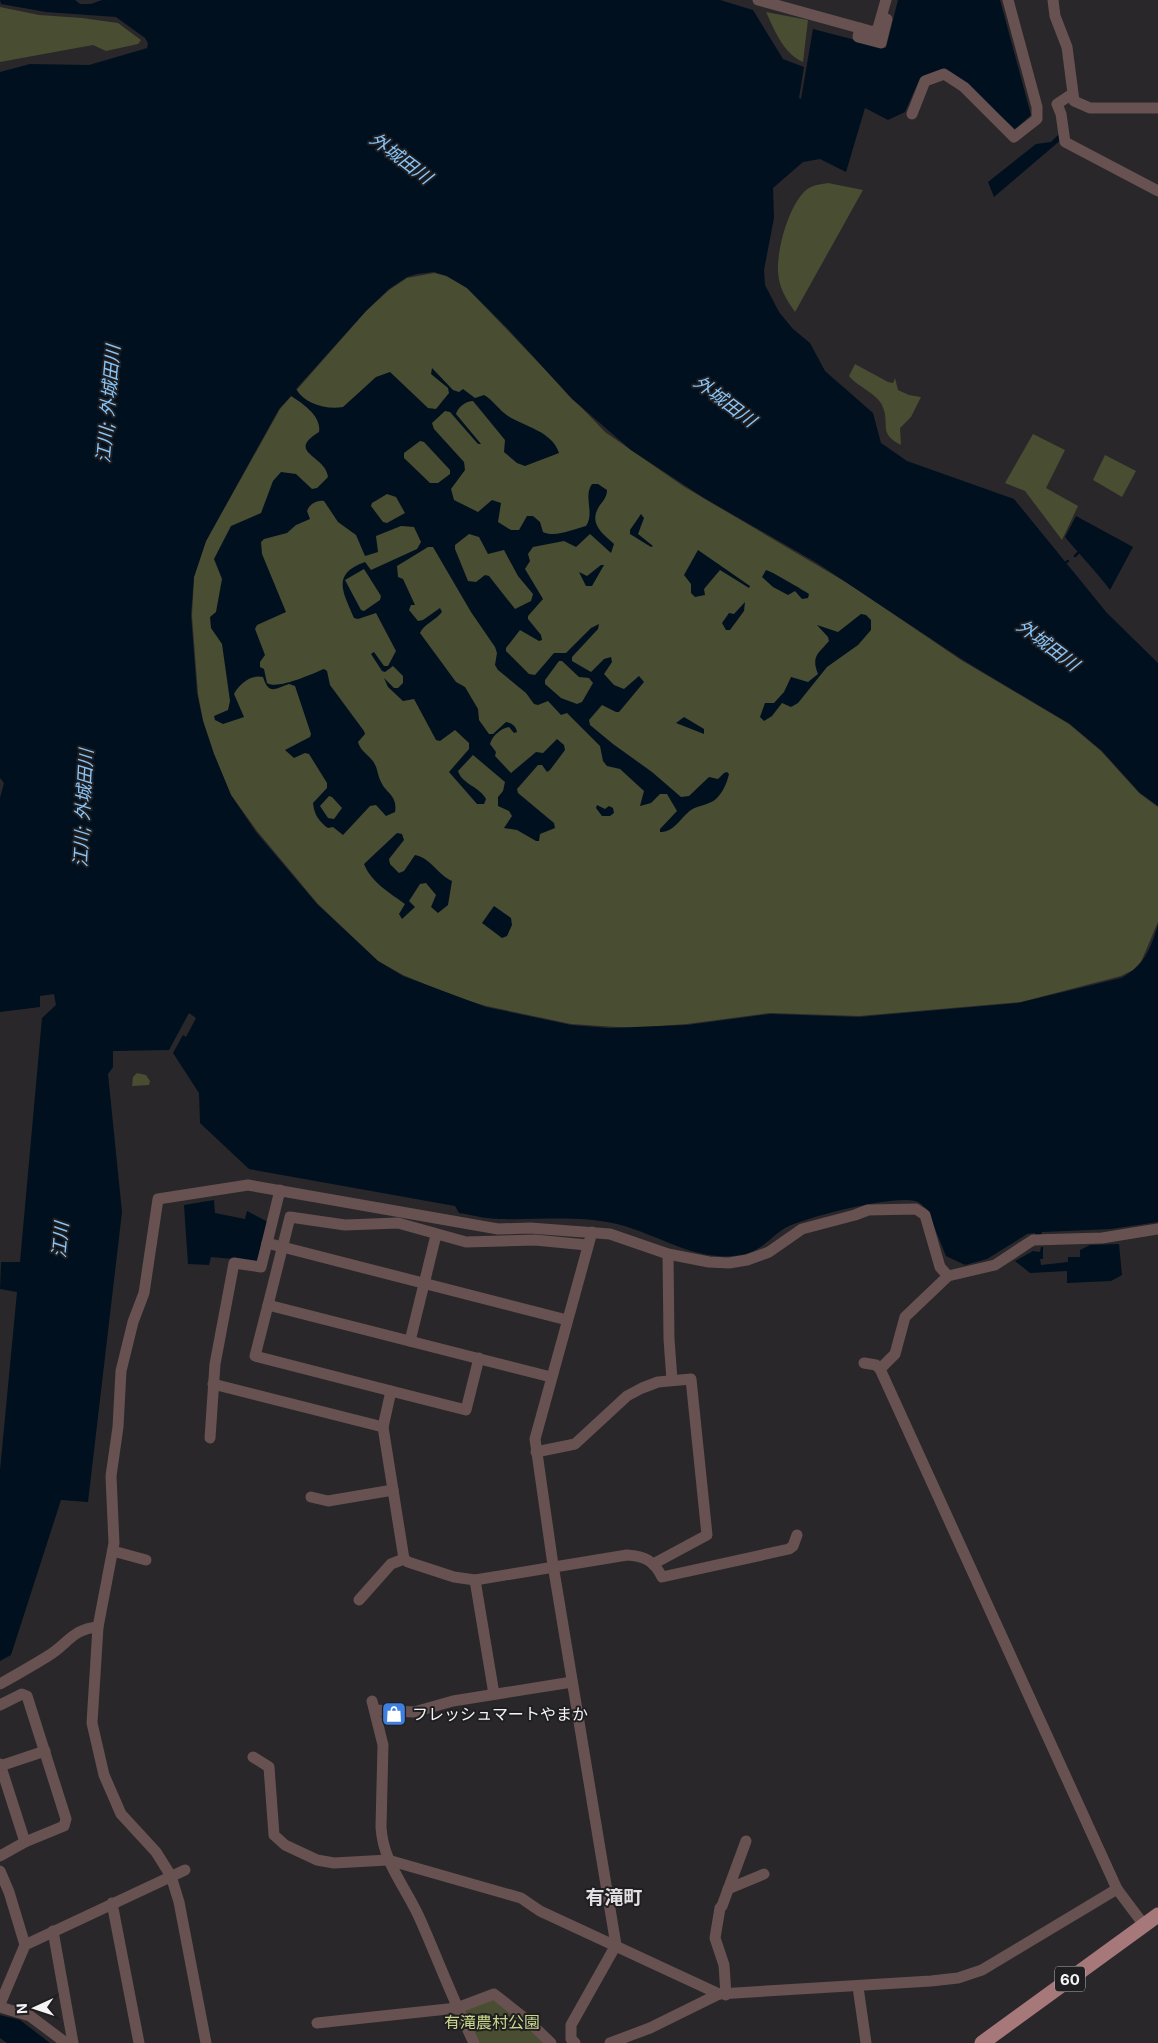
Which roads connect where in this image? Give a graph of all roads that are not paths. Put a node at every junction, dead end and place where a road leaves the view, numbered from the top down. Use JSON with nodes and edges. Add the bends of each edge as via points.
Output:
{"nodes":[{"id":1,"x":758,"y":0,"type":"edge"},
{"id":2,"x":886,"y":0,"type":"edge"},
{"id":3,"x":892,"y":0,"type":"edge"},
{"id":4,"x":1008,"y":0,"type":"edge"},
{"id":5,"x":1053,"y":0,"type":"edge"},
{"id":6,"x":860,"y":28,"type":"junction"},
{"id":7,"x":1072,"y":94,"type":"junction"},
{"id":8,"x":1158,"y":108,"type":"edge"},
{"id":9,"x":912,"y":114,"type":"dead end"},
{"id":10,"x":1158,"y":191,"type":"edge"},
{"id":11,"x":280,"y":1190,"type":"junction"},
{"id":12,"x":1158,"y":1229,"type":"edge"},
{"id":13,"x":592,"y":1232,"type":"junction"},
{"id":14,"x":436,"y":1235,"type":"junction"},
{"id":15,"x":267,"y":1243,"type":"junction"},
{"id":16,"x":587,"y":1245,"type":"junction"},
{"id":17,"x":283,"y":1248,"type":"junction"},
{"id":18,"x":668,"y":1254,"type":"junction"},
{"id":19,"x":948,"y":1276,"type":"junction"},
{"id":20,"x":424,"y":1283,"type":"junction"},
{"id":21,"x":268,"y":1305,"type":"junction"},
{"id":22,"x":567,"y":1320,"type":"junction"},
{"id":23,"x":410,"y":1341,"type":"junction"},
{"id":24,"x":479,"y":1358,"type":"junction"},
{"id":25,"x":864,"y":1363,"type":"dead end"},
{"id":26,"x":880,"y":1369,"type":"junction"},
{"id":27,"x":551,"y":1377,"type":"junction"},
{"id":28,"x":672,"y":1380,"type":"junction"},
{"id":29,"x":213,"y":1384,"type":"junction"},
{"id":30,"x":391,"y":1391,"type":"junction"},
{"id":31,"x":383,"y":1427,"type":"junction"},
{"id":32,"x":210,"y":1438,"type":"dead end"},
{"id":33,"x":536,"y":1452,"type":"junction"},
{"id":34,"x":393,"y":1490,"type":"junction"},
{"id":35,"x":312,"y":1497,"type":"dead end"},
{"id":36,"x":797,"y":1535,"type":"dead end"},
{"id":37,"x":113,"y":1551,"type":"junction"},
{"id":38,"x":404,"y":1558,"type":"junction"},
{"id":39,"x":146,"y":1560,"type":"dead end"},
{"id":40,"x":655,"y":1563,"type":"junction"},
{"id":41,"x":553,"y":1566,"type":"junction"},
{"id":42,"x":475,"y":1580,"type":"junction"},
{"id":43,"x":358,"y":1600,"type":"dead end"},
{"id":44,"x":98,"y":1627,"type":"junction"},
{"id":45,"x":572,"y":1682,"type":"junction"},
{"id":46,"x":0,"y":1684,"type":"edge"},
{"id":47,"x":494,"y":1694,"type":"junction"},
{"id":48,"x":0,"y":1705,"type":"edge"},
{"id":49,"x":45,"y":1751,"type":"junction"},
{"id":50,"x":253,"y":1757,"type":"dead end"},
{"id":51,"x":0,"y":1765,"type":"edge"},
{"id":52,"x":746,"y":1841,"type":"dead end"},
{"id":53,"x":25,"y":1842,"type":"junction"},
{"id":54,"x":0,"y":1856,"type":"edge"},
{"id":55,"x":388,"y":1860,"type":"junction"},
{"id":56,"x":185,"y":1870,"type":"dead end"},
{"id":57,"x":0,"y":1871,"type":"edge"},
{"id":58,"x":764,"y":1874,"type":"dead end"},
{"id":59,"x":171,"y":1876,"type":"junction"},
{"id":60,"x":728,"y":1889,"type":"junction"},
{"id":61,"x":1117,"y":1889,"type":"junction"},
{"id":62,"x":112,"y":1904,"type":"junction"},
{"id":63,"x":1158,"y":1915,"type":"edge"},
{"id":64,"x":1144,"y":1925,"type":"junction"},
{"id":65,"x":53,"y":1931,"type":"junction"},
{"id":66,"x":25,"y":1944,"type":"junction"},
{"id":67,"x":616,"y":1945,"type":"junction"},
{"id":68,"x":858,"y":1987,"type":"junction"},
{"id":69,"x":722,"y":1995,"type":"junction"},
{"id":70,"x":0,"y":2005,"type":"edge"},
{"id":71,"x":457,"y":2008,"type":"junction"},
{"id":72,"x":318,"y":2024,"type":"dead end"},
{"id":73,"x":66,"y":2043,"type":"edge"},
{"id":74,"x":73,"y":2043,"type":"edge"},
{"id":75,"x":139,"y":2043,"type":"edge"},
{"id":76,"x":206,"y":2043,"type":"edge"},
{"id":77,"x":474,"y":2043,"type":"edge"},
{"id":78,"x":552,"y":2043,"type":"edge"},
{"id":79,"x":575,"y":2043,"type":"edge"},
{"id":80,"x":610,"y":2043,"type":"edge"},
{"id":81,"x":866,"y":2043,"type":"edge"},
{"id":82,"x":982,"y":2043,"type":"edge"}],
"edges":[{"from":1,"to":6,"type":"street"},
{"from":2,"to":6,"type":"street","via":[[878,28],[874,32]]},
{"from":3,"to":6,"type":"street","via":[[881,43],[858,38]]},
{"from":4,"to":9,"type":"street","via":[[1038,107],[1037,119],[1014,137],[964,87],[944,74],[926,81]]},
{"from":5,"to":7,"type":"street","via":[[1055,16],[1067,47]]},
{"from":7,"to":8,"type":"street","via":[[1074,101],[1090,108]]},
{"from":7,"to":10,"type":"street","via":[[1057,104],[1062,114],[1065,142]]},
{"from":11,"to":13,"type":"street","via":[[498,1229]]},
{"from":11,"to":15,"type":"street"},
{"from":11,"to":37,"type":"street","via":[[248,1185],[158,1199],[144,1293],[121,1371],[111,1476]]},
{"from":12,"to":19,"type":"street","via":[[1102,1238],[1033,1240],[995,1265]]},
{"from":13,"to":16,"type":"street"},
{"from":13,"to":18,"type":"street","via":[[610,1234]]},
{"from":14,"to":16,"type":"street","via":[[466,1242],[534,1240]]},
{"from":14,"to":17,"type":"street","via":[[398,1223],[345,1225],[290,1217]]},
{"from":14,"to":20,"type":"street"},
{"from":15,"to":17,"type":"street"},
{"from":15,"to":29,"type":"street","via":[[261,1267],[234,1263]]},
{"from":16,"to":22,"type":"street"},
{"from":17,"to":20,"type":"street"},
{"from":17,"to":21,"type":"street"},
{"from":18,"to":19,"type":"street","via":[[709,1262],[747,1260],[769,1252],[802,1229],[868,1210],[904,1208],[916,1209],[924,1215],[940,1267]]},
{"from":18,"to":28,"type":"street"},
{"from":19,"to":26,"type":"street","via":[[906,1317],[894,1354]]},
{"from":20,"to":22,"type":"street"},
{"from":20,"to":23,"type":"street"},
{"from":21,"to":23,"type":"street"},
{"from":21,"to":30,"type":"street","via":[[255,1356]]},
{"from":22,"to":27,"type":"street"},
{"from":23,"to":24,"type":"street"},
{"from":24,"to":27,"type":"street"},
{"from":24,"to":30,"type":"street","via":[[466,1410]]},
{"from":25,"to":26,"type":"street"},
{"from":26,"to":61,"type":"street"},
{"from":27,"to":33,"type":"street","via":[[535,1439]]},
{"from":28,"to":33,"type":"street","via":[[658,1382],[627,1396],[575,1444]]},
{"from":28,"to":40,"type":"street","via":[[691,1379],[707,1535]]},
{"from":29,"to":31,"type":"street"},
{"from":29,"to":32,"type":"street"},
{"from":30,"to":31,"type":"street"},
{"from":31,"to":34,"type":"street"},
{"from":33,"to":41,"type":"street"},
{"from":34,"to":35,"type":"street","via":[[328,1501]]},
{"from":34,"to":38,"type":"street"},
{"from":36,"to":40,"type":"street","via":[[789,1550],[662,1577]]},
{"from":37,"to":39,"type":"street"},
{"from":37,"to":44,"type":"street"},
{"from":38,"to":42,"type":"street","via":[[454,1577]]},
{"from":38,"to":43,"type":"street","via":[[392,1564]]},
{"from":40,"to":41,"type":"street","via":[[627,1555]]},
{"from":41,"to":42,"type":"street"},
{"from":41,"to":45,"type":"street"},
{"from":42,"to":47,"type":"street"},
{"from":44,"to":46,"type":"street","via":[[75,1633],[49,1656]]},
{"from":44,"to":59,"type":"street","via":[[92,1723],[96,1748],[121,1814],[156,1852]]},
{"from":45,"to":47,"type":"street"},
{"from":45,"to":67,"type":"street"},
{"from":47,"to":55,"type":"street","via":[[414,1712],[373,1706],[383,1745],[382,1840]]},
{"from":48,"to":49,"type":"street","via":[[22,1694],[27,1696]]},
{"from":49,"to":51,"type":"street"},
{"from":49,"to":53,"type":"street","via":[[67,1823]]},
{"from":50,"to":55,"type":"street","via":[[269,1767],[274,1835],[280,1841],[321,1861]]},
{"from":51,"to":53,"type":"street"},
{"from":52,"to":60,"type":"street"},
{"from":53,"to":54,"type":"street"},
{"from":55,"to":67,"type":"street","via":[[521,1898],[540,1911]]},
{"from":55,"to":71,"type":"street","via":[[416,1911]]},
{"from":56,"to":59,"type":"street"},
{"from":57,"to":66,"type":"street"},
{"from":58,"to":60,"type":"street"},
{"from":59,"to":62,"type":"street"},
{"from":59,"to":76,"type":"street"},
{"from":60,"to":69,"type":"street","via":[[714,1931],[724,1965]]},
{"from":61,"to":64,"type":"street"},
{"from":61,"to":68,"type":"street","via":[[982,1970],[958,1978]]},
{"from":62,"to":65,"type":"street"},
{"from":62,"to":75,"type":"street"},
{"from":63,"to":64,"type":"main road","number":"60"},
{"from":64,"to":82,"type":"main road","number":"60"},
{"from":65,"to":66,"type":"street"},
{"from":65,"to":74,"type":"street"},
{"from":66,"to":70,"type":"street"},
{"from":67,"to":69,"type":"street"},
{"from":67,"to":79,"type":"street","via":[[572,2025],[571,2039]]},
{"from":68,"to":69,"type":"street"},
{"from":68,"to":81,"type":"street"},
{"from":69,"to":80,"type":"street"},
{"from":70,"to":73,"type":"street","via":[[30,2016]]},
{"from":71,"to":72,"type":"street"},
{"from":71,"to":77,"type":"street"},
{"from":71,"to":78,"type":"street","via":[[494,1994]]}]}
